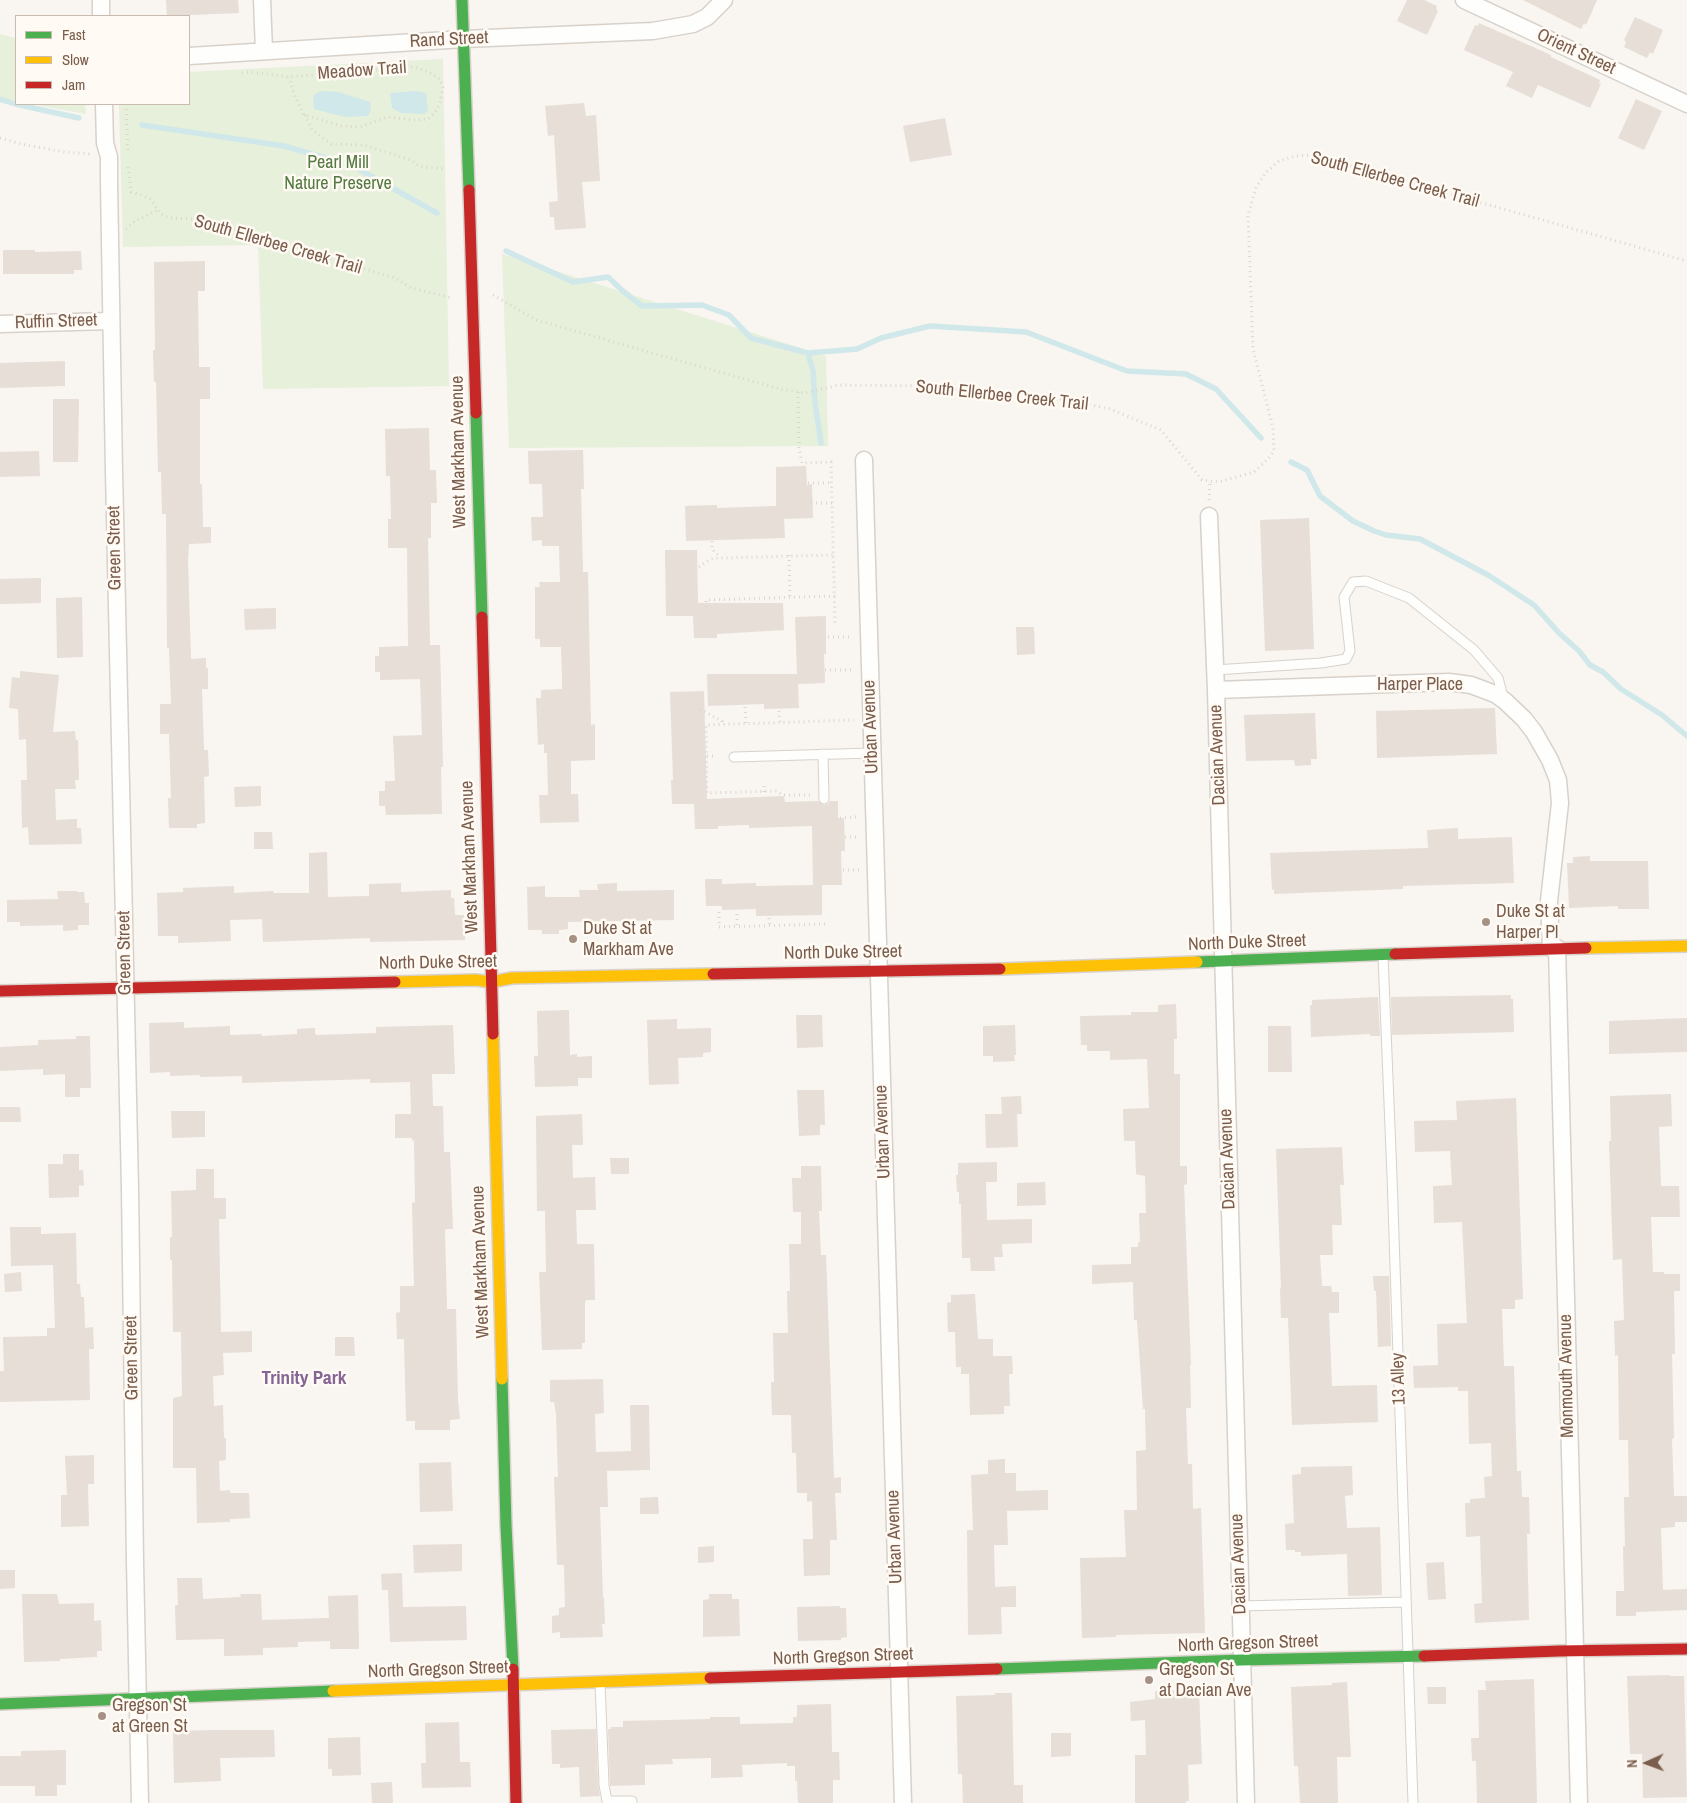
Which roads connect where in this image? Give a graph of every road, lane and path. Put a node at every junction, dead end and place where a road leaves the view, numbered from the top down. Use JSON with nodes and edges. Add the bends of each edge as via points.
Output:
{"nodes":[{"id":1,"x":101,"y":0,"type":"edge"},
{"id":2,"x":262,"y":0,"type":"edge"},
{"id":3,"x":462,"y":0,"type":"edge"},
{"id":4,"x":724,"y":0,"type":"edge"},
{"id":5,"x":1464,"y":0,"type":"edge"},
{"id":6,"x":101,"y":15,"type":"edge"},
{"id":7,"x":464,"y":39,"type":"junction"},
{"id":8,"x":264,"y":51,"type":"junction"},
{"id":9,"x":190,"y":56,"type":"edge"},
{"id":10,"x":233,"y":73,"type":"dead end"},
{"id":11,"x":288,"y":77,"type":"junction"},
{"id":12,"x":1687,"y":104,"type":"edge"},
{"id":13,"x":104,"y":105,"type":"edge"},
{"id":14,"x":126,"y":105,"type":"edge"},
{"id":15,"x":304,"y":115,"type":"junction"},
{"id":16,"x":0,"y":138,"type":"edge"},
{"id":17,"x":92,"y":154,"type":"dead end"},
{"id":18,"x":128,"y":157,"type":"dead end"},
{"id":19,"x":121,"y":163,"type":"dead end"},
{"id":20,"x":445,"y":169,"type":"dead end"},
{"id":21,"x":158,"y":210,"type":"junction"},
{"id":22,"x":125,"y":232,"type":"dead end"},
{"id":23,"x":1687,"y":261,"type":"edge"},
{"id":24,"x":492,"y":295,"type":"dead end"},
{"id":25,"x":458,"y":298,"type":"dead end"},
{"id":26,"x":111,"y":321,"type":"junction"},
{"id":27,"x":0,"y":324,"type":"edge"},
{"id":28,"x":798,"y":392,"type":"junction"},
{"id":29,"x":864,"y":460,"type":"dead end"},
{"id":30,"x":808,"y":483,"type":"dead end"},
{"id":31,"x":831,"y":483,"type":"junction"},
{"id":32,"x":810,"y":503,"type":"dead end"},
{"id":33,"x":832,"y":503,"type":"junction"},
{"id":34,"x":1209,"y":516,"type":"dead end"},
{"id":35,"x":712,"y":541,"type":"dead end"},
{"id":36,"x":789,"y":555,"type":"junction"},
{"id":37,"x":833,"y":555,"type":"junction"},
{"id":38,"x":720,"y":558,"type":"junction"},
{"id":39,"x":699,"y":568,"type":"dead end"},
{"id":40,"x":834,"y":596,"type":"junction"},
{"id":41,"x":790,"y":598,"type":"junction"},
{"id":42,"x":706,"y":606,"type":"dead end"},
{"id":43,"x":835,"y":623,"type":"dead end"},
{"id":44,"x":828,"y":637,"type":"dead end"},
{"id":45,"x":857,"y":637,"type":"dead end"},
{"id":46,"x":826,"y":670,"type":"dead end"},
{"id":47,"x":858,"y":670,"type":"dead end"},
{"id":48,"x":1215,"y":670,"type":"junction"},
{"id":49,"x":1216,"y":690,"type":"junction"},
{"id":50,"x":1505,"y":701,"type":"junction"},
{"id":51,"x":745,"y":707,"type":"dead end"},
{"id":52,"x":700,"y":709,"type":"dead end"},
{"id":53,"x":779,"y":711,"type":"dead end"},
{"id":54,"x":860,"y":720,"type":"dead end"},
{"id":55,"x":780,"y":723,"type":"junction"},
{"id":56,"x":722,"y":724,"type":"junction"},
{"id":57,"x":746,"y":724,"type":"junction"},
{"id":58,"x":872,"y":752,"type":"junction"},
{"id":59,"x":823,"y":754,"type":"junction"},
{"id":60,"x":707,"y":756,"type":"junction"},
{"id":61,"x":717,"y":756,"type":"dead end"},
{"id":62,"x":734,"y":757,"type":"dead end"},
{"id":63,"x":764,"y":783,"type":"dead end"},
{"id":64,"x":764,"y":792,"type":"junction"},
{"id":65,"x":820,"y":797,"type":"joint"},
{"id":66,"x":863,"y":816,"type":"dead end"},
{"id":67,"x":840,"y":818,"type":"dead end"},
{"id":68,"x":863,"y":836,"type":"dead end"},
{"id":69,"x":845,"y":837,"type":"dead end"},
{"id":70,"x":842,"y":870,"type":"dead end"},
{"id":71,"x":864,"y":870,"type":"dead end"},
{"id":72,"x":719,"y":912,"type":"dead end"},
{"id":73,"x":737,"y":914,"type":"dead end"},
{"id":74,"x":770,"y":918,"type":"dead end"},
{"id":75,"x":826,"y":924,"type":"dead end"},
{"id":76,"x":737,"y":926,"type":"junction"},
{"id":77,"x":770,"y":926,"type":"junction"},
{"id":78,"x":1687,"y":946,"type":"edge"},
{"id":79,"x":1554,"y":948,"type":"junction"},
{"id":80,"x":1384,"y":955,"type":"junction"},
{"id":81,"x":1223,"y":962,"type":"junction"},
{"id":82,"x":878,"y":970,"type":"junction"},
{"id":83,"x":491,"y":982,"type":"junction"},
{"id":84,"x":126,"y":989,"type":"junction"},
{"id":85,"x":0,"y":991,"type":"edge"},
{"id":86,"x":1406,"y":1602,"type":"junction"},
{"id":87,"x":1240,"y":1606,"type":"junction"},
{"id":88,"x":1687,"y":1649,"type":"edge"},
{"id":89,"x":1574,"y":1651,"type":"junction"},
{"id":90,"x":1408,"y":1657,"type":"junction"},
{"id":91,"x":1241,"y":1660,"type":"junction"},
{"id":92,"x":900,"y":1673,"type":"junction"},
{"id":93,"x":600,"y":1682,"type":"junction"},
{"id":94,"x":514,"y":1685,"type":"junction"},
{"id":95,"x":138,"y":1699,"type":"junction"},
{"id":96,"x":0,"y":1704,"type":"edge"},
{"id":97,"x":632,"y":1801,"type":"dead end"},
{"id":98,"x":140,"y":1803,"type":"edge"},
{"id":99,"x":516,"y":1803,"type":"edge"},
{"id":100,"x":903,"y":1803,"type":"edge"},
{"id":101,"x":1246,"y":1803,"type":"edge"},
{"id":102,"x":1413,"y":1803,"type":"edge"},
{"id":103,"x":1579,"y":1803,"type":"edge"}],
"edges":[{"from":1,"to":6,"type":"street"},
{"from":2,"to":8,"type":"street"},
{"from":3,"to":7,"type":"main road","name":"West Markham Avenue"},
{"from":4,"to":7,"type":"street","name":"Rand Street","via":[[708,17],[693,24],[653,31]]},
{"from":5,"to":12,"type":"street","name":"Orient Street"},
{"from":7,"to":8,"type":"street","name":"Rand Street"},
{"from":7,"to":83,"type":"main road","name":"West Markham Avenue"},
{"from":8,"to":9,"type":"street","name":"Rand Street"},
{"from":10,"to":11,"type":"path","name":"Meadow Trail"},
{"from":11,"to":15,"type":"path","name":"Meadow Trail"},
{"from":11,"to":15,"type":"path","name":"Meadow Trail","via":[[414,67],[440,79],[442,87],[440,103],[435,114],[428,119],[387,117],[360,128]]},
{"from":13,"to":26,"type":"street","name":"Green Street","via":[[105,143],[109,157]]},
{"from":14,"to":18,"type":"path"},
{"from":15,"to":20,"type":"path","name":"Meadow Trail","via":[[312,130],[330,144],[364,145],[411,160],[419,166]]},
{"from":16,"to":17,"type":"path","via":[[56,151]]},
{"from":19,"to":21,"type":"path","name":"South Ellerbee Creek Trail","via":[[128,167],[131,192],[150,200]]},
{"from":21,"to":22,"type":"path","via":[[135,221]]},
{"from":21,"to":25,"type":"path","name":"South Ellerbee Creek Trail","via":[[170,218],[198,219],[395,278],[411,288]]},
{"from":23,"to":28,"type":"path","name":"South Ellerbee Creek Trail","via":[[1313,155],[1295,156],[1279,160],[1266,172],[1256,188],[1248,215],[1253,349],[1273,428],[1274,450],[1254,472],[1218,482],[1202,480],[1161,430],[1110,409],[1073,400],[922,386],[839,386]]},
{"from":24,"to":28,"type":"path","name":"South Ellerbee Creek Trail","via":[[536,320]]},
{"from":26,"to":27,"type":"street","name":"Ruffin Street"},
{"from":26,"to":84,"type":"street","name":"Green Street"},
{"from":28,"to":31,"type":"path","via":[[802,463],[831,462]]},
{"from":29,"to":58,"type":"street","name":"Urban Avenue"},
{"from":30,"to":31,"type":"path"},
{"from":31,"to":33,"type":"path"},
{"from":32,"to":33,"type":"path"},
{"from":33,"to":37,"type":"path"},
{"from":34,"to":48,"type":"street","name":"Dacian Avenue"},
{"from":35,"to":38,"type":"path","via":[[712,549]]},
{"from":36,"to":37,"type":"path"},
{"from":36,"to":38,"type":"path"},
{"from":36,"to":41,"type":"path"},
{"from":37,"to":40,"type":"path"},
{"from":38,"to":39,"type":"path","via":[[712,559]]},
{"from":40,"to":41,"type":"path"},
{"from":40,"to":43,"type":"path"},
{"from":41,"to":42,"type":"path","via":[[706,600]]},
{"from":44,"to":45,"type":"path"},
{"from":46,"to":47,"type":"path"},
{"from":48,"to":49,"type":"street","name":"Dacian Avenue"},
{"from":48,"to":50,"type":"lane","via":[[1321,664],[1346,659],[1350,651],[1344,597],[1353,582],[1366,581],[1409,598],[1474,650],[1498,678]]},
{"from":49,"to":50,"type":"street","name":"Harper Place","via":[[1449,682],[1472,685]]},
{"from":49,"to":81,"type":"street","name":"Dacian Avenue"},
{"from":50,"to":79,"type":"street","name":"Harper Place","via":[[1534,732],[1558,780],[1560,803],[1548,915]]},
{"from":51,"to":57,"type":"path"},
{"from":52,"to":56,"type":"path"},
{"from":53,"to":55,"type":"path"},
{"from":54,"to":55,"type":"path"},
{"from":55,"to":57,"type":"path"},
{"from":56,"to":57,"type":"path"},
{"from":56,"to":60,"type":"path","via":[[706,725]]},
{"from":58,"to":59,"type":"lane"},
{"from":58,"to":82,"type":"street","name":"Urban Avenue"},
{"from":59,"to":62,"type":"lane"},
{"from":59,"to":65,"type":"lane"},
{"from":60,"to":61,"type":"path"},
{"from":60,"to":64,"type":"path","via":[[707,793]]},
{"from":63,"to":64,"type":"path"},
{"from":64,"to":65,"type":"path"},
{"from":66,"to":67,"type":"path"},
{"from":68,"to":69,"type":"path"},
{"from":70,"to":71,"type":"path"},
{"from":72,"to":76,"type":"path","via":[[719,927]]},
{"from":73,"to":76,"type":"path"},
{"from":74,"to":77,"type":"path"},
{"from":75,"to":77,"type":"path"},
{"from":76,"to":77,"type":"path"},
{"from":78,"to":79,"type":"main road","name":"North Duke Street"},
{"from":79,"to":80,"type":"main road","name":"North Duke Street"},
{"from":79,"to":89,"type":"street","name":"Monmouth Avenue"},
{"from":80,"to":81,"type":"main road","name":"North Duke Street"},
{"from":80,"to":86,"type":"lane","name":"13 Alley"},
{"from":81,"to":82,"type":"main road","name":"North Duke Street"},
{"from":81,"to":87,"type":"street","name":"Dacian Avenue"},
{"from":82,"to":83,"type":"main road","name":"North Duke Street","via":[[512,978]]},
{"from":82,"to":92,"type":"street","name":"Urban Avenue"},
{"from":83,"to":84,"type":"main road","name":"North Duke Street"},
{"from":83,"to":94,"type":"main road","name":"West Markham Avenue","via":[[506,1525]]},
{"from":84,"to":85,"type":"main road","name":"North Duke Street"},
{"from":84,"to":95,"type":"street","name":"Green Street"},
{"from":86,"to":87,"type":"lane"},
{"from":86,"to":90,"type":"lane","name":"13 Alley"},
{"from":87,"to":91,"type":"street","name":"Dacian Avenue"},
{"from":88,"to":89,"type":"main road","name":"North Gregson Street"},
{"from":89,"to":90,"type":"main road","name":"North Gregson Street"},
{"from":89,"to":103,"type":"street","name":"Monmouth Avenue"},
{"from":90,"to":91,"type":"main road","name":"North Gregson Street"},
{"from":90,"to":102,"type":"lane","name":"13 Alley"},
{"from":91,"to":92,"type":"main road","name":"North Gregson Street"},
{"from":91,"to":101,"type":"street","name":"Dacian Avenue"},
{"from":92,"to":93,"type":"main road","name":"North Gregson Street"},
{"from":92,"to":100,"type":"street","name":"Urban Avenue"},
{"from":93,"to":94,"type":"main road","name":"North Gregson Street"},
{"from":93,"to":97,"type":"lane","via":[[607,1802]]},
{"from":94,"to":95,"type":"main road","name":"North Gregson Street"},
{"from":94,"to":99,"type":"main road","name":"West Markham Avenue"},
{"from":95,"to":96,"type":"main road","name":"North Gregson Street"},
{"from":95,"to":98,"type":"street","name":"Green Street"}]}
